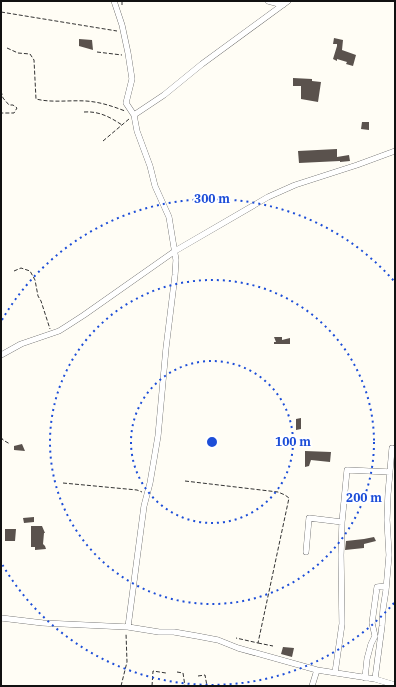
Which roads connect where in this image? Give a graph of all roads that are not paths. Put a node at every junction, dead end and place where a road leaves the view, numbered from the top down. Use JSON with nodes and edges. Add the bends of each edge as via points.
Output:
{"nodes":[{"id":1,"x":114,"y":1,"type":"edge"},
{"id":2,"x":268,"y":1,"type":"edge"},
{"id":3,"x":288,"y":1,"type":"edge"},
{"id":4,"x":283,"y":5,"type":"junction"},
{"id":5,"x":134,"y":115,"type":"junction"},
{"id":6,"x":395,"y":151,"type":"edge"},
{"id":7,"x":175,"y":251,"type":"junction"},
{"id":8,"x":1,"y":355,"type":"edge"},
{"id":9,"x":392,"y":448,"type":"dead end"},
{"id":10,"x":390,"y":472,"type":"junction"},
{"id":11,"x":342,"y":522,"type":"junction"},
{"id":12,"x":306,"y":552,"type":"dead end"},
{"id":13,"x":386,"y":586,"type":"junction"},
{"id":14,"x":1,"y":618,"type":"edge"},
{"id":15,"x":128,"y":627,"type":"junction"},
{"id":16,"x":318,"y":670,"type":"junction"},
{"id":17,"x":335,"y":673,"type":"junction"},
{"id":18,"x":365,"y":678,"type":"junction"},
{"id":19,"x":375,"y":679,"type":"junction"},
{"id":20,"x":395,"y":685,"type":"edge"},
{"id":21,"x":312,"y":686,"type":"edge"}],
"edges":[{"from":1,"to":5,"type":"street","via":[[124,32],[132,80],[126,103]]},
{"from":2,"to":4,"type":"street"},
{"from":3,"to":4,"type":"street"},
{"from":4,"to":5,"type":"street"},
{"from":5,"to":7,"type":"street","via":[[154,186],[169,217]]},
{"from":6,"to":7,"type":"street","via":[[282,190]]},
{"from":7,"to":8,"type":"street","via":[[67,326],[21,344]]},
{"from":7,"to":15,"type":"street","via":[[175,275],[158,436]]},
{"from":9,"to":10,"type":"street"},
{"from":10,"to":11,"type":"street","via":[[347,470]]},
{"from":10,"to":13,"type":"street"},
{"from":11,"to":12,"type":"street","via":[[309,518]]},
{"from":11,"to":17,"type":"street","via":[[342,624]]},
{"from":13,"to":18,"type":"street","via":[[377,587],[372,623],[375,636],[367,658]]},
{"from":13,"to":19,"type":"street"},
{"from":14,"to":15,"type":"street","via":[[43,624]]},
{"from":15,"to":16,"type":"street","via":[[218,640]]},
{"from":16,"to":17,"type":"street"},
{"from":16,"to":21,"type":"street"},
{"from":17,"to":18,"type":"street"},
{"from":18,"to":19,"type":"street"},
{"from":19,"to":20,"type":"street"}]}
